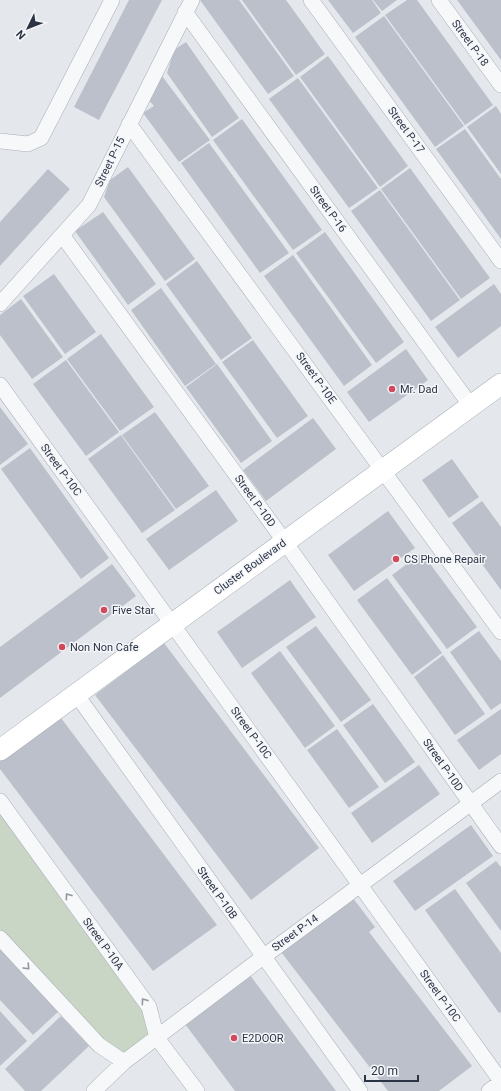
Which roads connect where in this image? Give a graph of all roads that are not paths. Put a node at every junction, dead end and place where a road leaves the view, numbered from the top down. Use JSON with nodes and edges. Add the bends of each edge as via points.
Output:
{"nodes":[{"id":1,"x":112,"y":0,"type":"edge"},
{"id":2,"x":311,"y":0,"type":"edge"},
{"id":3,"x":439,"y":0,"type":"edge"},
{"id":4,"x":188,"y":6,"type":"edge"},
{"id":5,"x":501,"y":85,"type":"edge"},
{"id":6,"x":129,"y":124,"type":"junction"},
{"id":7,"x":0,"y":141,"type":"edge"},
{"id":8,"x":62,"y":235,"type":"junction"},
{"id":9,"x":501,"y":261,"type":"edge"},
{"id":10,"x":0,"y":304,"type":"edge"},
{"id":11,"x":501,"y":384,"type":"edge"},
{"id":12,"x":0,"y":385,"type":"edge"},
{"id":13,"x":471,"y":406,"type":"junction"},
{"id":14,"x":384,"y":470,"type":"junction"},
{"id":15,"x":285,"y":542,"type":"junction"},
{"id":16,"x":173,"y":624,"type":"junction"},
{"id":17,"x":501,"y":632,"type":"edge"},
{"id":18,"x":76,"y":694,"type":"junction"},
{"id":19,"x":0,"y":750,"type":"edge"},
{"id":20,"x":501,"y":781,"type":"edge"},
{"id":21,"x":0,"y":801,"type":"edge"},
{"id":22,"x":470,"y":804,"type":"junction"},
{"id":23,"x":501,"y":846,"type":"edge"},
{"id":24,"x":360,"y":885,"type":"junction"},
{"id":25,"x":0,"y":938,"type":"edge"},
{"id":26,"x":263,"y":956,"type":"junction"},
{"id":27,"x":157,"y":1038,"type":"junction"},
{"id":28,"x":124,"y":1062,"type":"junction"},
{"id":29,"x":501,"y":1082,"type":"edge"},
{"id":30,"x":94,"y":1091,"type":"edge"},
{"id":31,"x":198,"y":1091,"type":"edge"},
{"id":32,"x":360,"y":1091,"type":"edge"},
{"id":33,"x":489,"y":1091,"type":"edge"}],
"edges":[{"from":1,"to":7,"type":"street","via":[[41,138],[28,144]]},
{"from":2,"to":9,"type":"street","name":"Street P-17"},
{"from":3,"to":5,"type":"street","name":"Street P-18"},
{"from":4,"to":6,"type":"street","name":"Street P-15"},
{"from":4,"to":13,"type":"street","name":"Street P-16"},
{"from":6,"to":8,"type":"street","name":"Street P-15","via":[[89,205]]},
{"from":6,"to":14,"type":"street","name":"Street P-10E"},
{"from":8,"to":10,"type":"street","name":"Street P-15"},
{"from":8,"to":15,"type":"street","name":"Street P-10D"},
{"from":11,"to":13,"type":"street","name":"Cluster Boulevard"},
{"from":12,"to":16,"type":"street","name":"Street P-10C"},
{"from":13,"to":14,"type":"street","name":"Cluster Boulevard"},
{"from":14,"to":15,"type":"street","name":"Cluster Boulevard"},
{"from":14,"to":17,"type":"street","name":"Street P-10E"},
{"from":15,"to":16,"type":"street","name":"Cluster Boulevard"},
{"from":15,"to":22,"type":"street","name":"Street P-10D"},
{"from":16,"to":18,"type":"street","name":"Cluster Boulevard"},
{"from":16,"to":24,"type":"street","name":"Street P-10C"},
{"from":18,"to":19,"type":"street","name":"Cluster Boulevard"},
{"from":18,"to":26,"type":"street","name":"Street P-10B"},
{"from":20,"to":22,"type":"street","name":"Street P-14"},
{"from":27,"to":21,"type":"street","name":"Street P-10A","one_way":true,"via":[[149,1007]]},
{"from":22,"to":23,"type":"street","name":"Street P-10D"},
{"from":22,"to":24,"type":"street","name":"Street P-14"},
{"from":24,"to":26,"type":"street","name":"Street P-14"},
{"from":24,"to":29,"type":"street","name":"Street P-10C"},
{"from":25,"to":28,"type":"street","one_way":true,"via":[[99,1045]]},
{"from":26,"to":27,"type":"street","name":"Street P-14"},
{"from":26,"to":32,"type":"street","name":"Street P-10B"},
{"from":27,"to":28,"type":"street","name":"Street P-14"},
{"from":27,"to":31,"type":"street","name":"Street P-10A"},
{"from":28,"to":30,"type":"street","name":"Street P-14"},
{"from":29,"to":33,"type":"street"}]}
